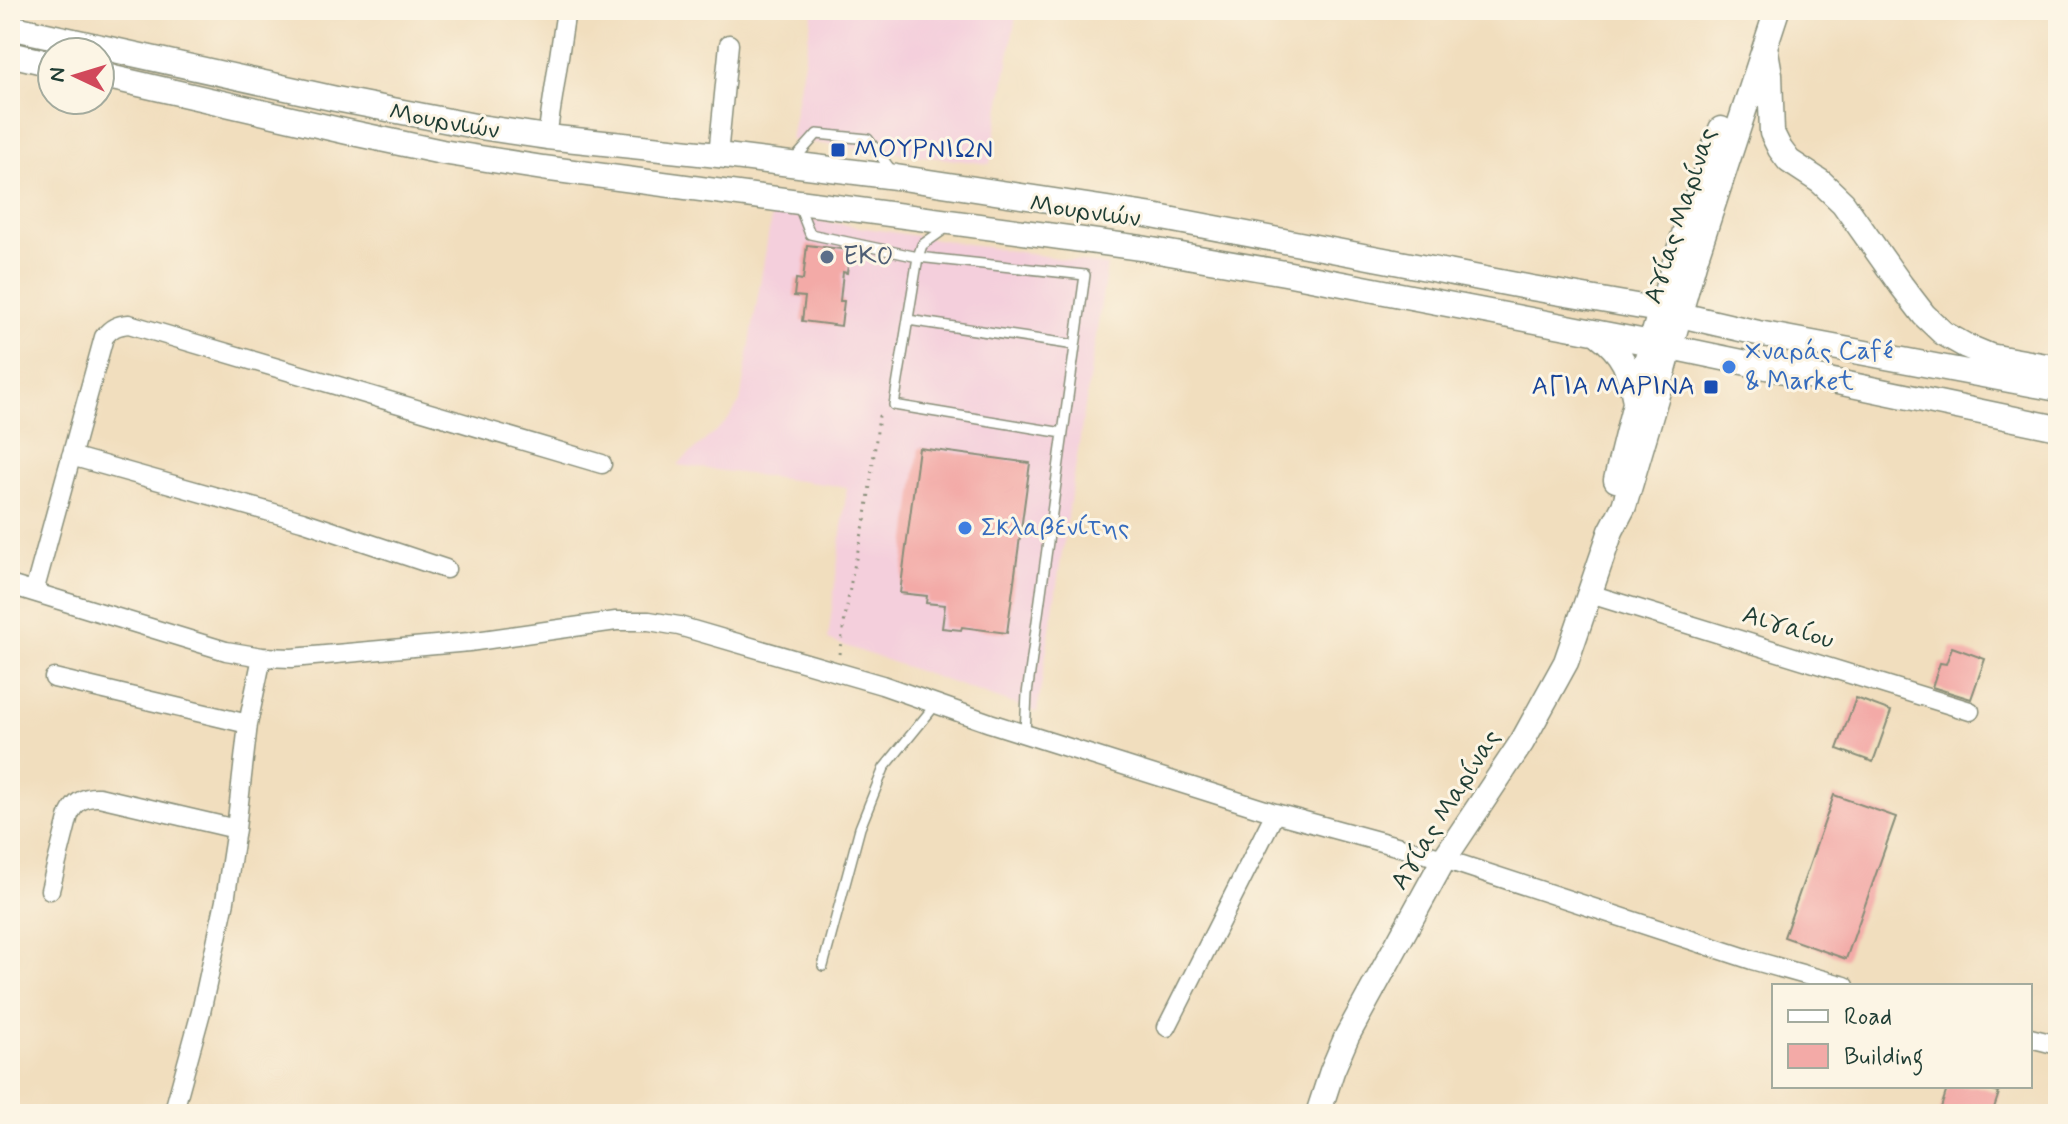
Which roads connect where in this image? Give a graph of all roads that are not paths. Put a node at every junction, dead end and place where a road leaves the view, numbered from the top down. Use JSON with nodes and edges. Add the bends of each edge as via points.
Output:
{"nodes":[{"id":1,"x":566,"y":10,"type":"edge"},
{"id":2,"x":1764,"y":10,"type":"edge"},
{"id":3,"x":1777,"y":10,"type":"edge"},
{"id":4,"x":10,"y":27,"type":"edge"},
{"id":5,"x":729,"y":44,"type":"dead end"},
{"id":6,"x":1765,"y":46,"type":"junction"},
{"id":7,"x":10,"y":54,"type":"edge"},
{"id":8,"x":36,"y":60,"type":"edge"},
{"id":9,"x":116,"y":79,"type":"edge"},
{"id":10,"x":547,"y":137,"type":"junction"},
{"id":11,"x":718,"y":155,"type":"junction"},
{"id":12,"x":791,"y":163,"type":"junction"},
{"id":13,"x":896,"y":177,"type":"junction"},
{"id":14,"x":798,"y":202,"type":"junction"},
{"id":15,"x":956,"y":222,"type":"junction"},
{"id":16,"x":918,"y":257,"type":"junction"},
{"id":17,"x":1684,"y":262,"type":"junction"},
{"id":18,"x":1604,"y":301,"type":"junction"},
{"id":19,"x":1669,"y":312,"type":"junction"},
{"id":20,"x":908,"y":320,"type":"junction"},
{"id":21,"x":1729,"y":326,"type":"junction"},
{"id":22,"x":1596,"y":333,"type":"junction"},
{"id":23,"x":1075,"y":345,"type":"junction"},
{"id":24,"x":1661,"y":346,"type":"junction"},
{"id":25,"x":1729,"y":360,"type":"junction"},
{"id":26,"x":2058,"y":368,"type":"edge"},
{"id":27,"x":2058,"y":389,"type":"edge"},
{"id":28,"x":1644,"y":405,"type":"junction"},
{"id":29,"x":2058,"y":428,"type":"edge"},
{"id":30,"x":1063,"y":433,"type":"junction"},
{"id":31,"x":71,"y":456,"type":"junction"},
{"id":32,"x":602,"y":464,"type":"dead end"},
{"id":33,"x":446,"y":569,"type":"dead end"},
{"id":34,"x":10,"y":585,"type":"edge"},
{"id":35,"x":34,"y":592,"type":"junction"},
{"id":36,"x":1590,"y":594,"type":"junction"},
{"id":37,"x":262,"y":657,"type":"junction"},
{"id":38,"x":54,"y":678,"type":"dead end"},
{"id":39,"x":937,"y":703,"type":"junction"},
{"id":40,"x":1970,"y":711,"type":"dead end"},
{"id":41,"x":248,"y":724,"type":"junction"},
{"id":42,"x":1025,"y":733,"type":"junction"},
{"id":43,"x":1275,"y":813,"type":"junction"},
{"id":44,"x":236,"y":829,"type":"junction"},
{"id":45,"x":1444,"y":859,"type":"junction"},
{"id":46,"x":50,"y":890,"type":"dead end"},
{"id":47,"x":823,"y":966,"type":"dead end"},
{"id":48,"x":1838,"y":984,"type":"edge"},
{"id":49,"x":1167,"y":1027,"type":"dead end"},
{"id":50,"x":2032,"y":1038,"type":"edge"},
{"id":51,"x":2058,"y":1045,"type":"edge"},
{"id":52,"x":173,"y":1114,"type":"edge"},
{"id":53,"x":1318,"y":1114,"type":"edge"}],
"edges":[{"from":1,"to":10,"type":"street"},
{"from":2,"to":17,"type":"main road","name":"Αγίας Μαρίνας","via":[[1700,184]]},
{"from":3,"to":6,"type":"main road","name":"Αγίας Μαρίνας"},
{"from":4,"to":10,"type":"main road","name":"Μουρνιών","via":[[336,99]]},
{"from":5,"to":11,"type":"street"},
{"from":6,"to":17,"type":"main road","name":"Αγίας Μαρίνας"},
{"from":6,"to":26,"type":"main road","via":[[1772,133],[1780,149],[1843,203],[1924,315],[1943,333],[1990,356]]},
{"from":7,"to":8,"type":"main road"},
{"from":9,"to":14,"type":"main road","name":"Μουρνιών","via":[[442,152]]},
{"from":10,"to":11,"type":"main road","name":"Μουρνιών"},
{"from":11,"to":12,"type":"main road","name":"Μουρνιών"},
{"from":12,"to":13,"type":"main road","name":"Μουρνιών"},
{"from":12,"to":13,"type":"lane","via":[[817,134],[868,139]]},
{"from":13,"to":18,"type":"main road","name":"Μουρνιών","via":[[1147,215]]},
{"from":14,"to":15,"type":"main road","name":"Μουρνιών"},
{"from":14,"to":16,"type":"lane","via":[[810,234]]},
{"from":15,"to":16,"type":"lane","via":[[922,245]]},
{"from":15,"to":22,"type":"main road","name":"Μουρνιών","via":[[1141,248]]},
{"from":16,"to":20,"type":"lane"},
{"from":16,"to":23,"type":"lane","via":[[1085,275]]},
{"from":17,"to":18,"type":"main road","via":[[1629,298]]},
{"from":17,"to":19,"type":"main road","name":"Αγίας Μαρίνας"},
{"from":17,"to":21,"type":"main road","via":[[1702,301]]},
{"from":18,"to":19,"type":"main road","name":"Μουρνιών"},
{"from":19,"to":21,"type":"main road","name":"Μουρνιών"},
{"from":19,"to":24,"type":"main road","name":"Αγίας Μαρίνας"},
{"from":20,"to":23,"type":"lane"},
{"from":20,"to":30,"type":"lane","via":[[894,405]]},
{"from":21,"to":27,"type":"main road","name":"Μουρνιών"},
{"from":22,"to":24,"type":"main road","name":"Μουρνιών"},
{"from":22,"to":28,"type":"main road","via":[[1623,359]]},
{"from":23,"to":30,"type":"lane"},
{"from":24,"to":25,"type":"main road","name":"Μουρνιών"},
{"from":24,"to":28,"type":"main road","name":"Αγίας Μαρίνας"},
{"from":25,"to":28,"type":"main road","via":[[1677,374]]},
{"from":25,"to":29,"type":"main road","name":"Μουρνιών"},
{"from":28,"to":36,"type":"main road","name":"Αγίας Μαρίνας","via":[[1624,506]]},
{"from":30,"to":42,"type":"lane"},
{"from":31,"to":32,"type":"street","via":[[104,337],[110,328],[129,324]]},
{"from":31,"to":33,"type":"street","via":[[302,521]]},
{"from":31,"to":35,"type":"street"},
{"from":34,"to":35,"type":"street"},
{"from":35,"to":37,"type":"street","via":[[226,651]]},
{"from":36,"to":40,"type":"street","name":"Αιγαίου"},
{"from":36,"to":45,"type":"main road","name":"Αγίας Μαρίνας","via":[[1566,662],[1522,742]]},
{"from":37,"to":39,"type":"street","via":[[469,642],[649,621]]},
{"from":37,"to":41,"type":"street"},
{"from":38,"to":41,"type":"street"},
{"from":39,"to":42,"type":"street"},
{"from":39,"to":47,"type":"lane","via":[[884,768],[860,828]]},
{"from":41,"to":44,"type":"street"},
{"from":42,"to":43,"type":"street"},
{"from":43,"to":45,"type":"street"},
{"from":43,"to":49,"type":"street"},
{"from":44,"to":46,"type":"street","via":[[91,796],[74,805],[69,815]]},
{"from":44,"to":52,"type":"street","via":[[204,998]]},
{"from":45,"to":48,"type":"street"},
{"from":45,"to":53,"type":"main road","name":"Αγίας Μαρίνας","via":[[1347,1036]]},
{"from":50,"to":51,"type":"street"}]}
